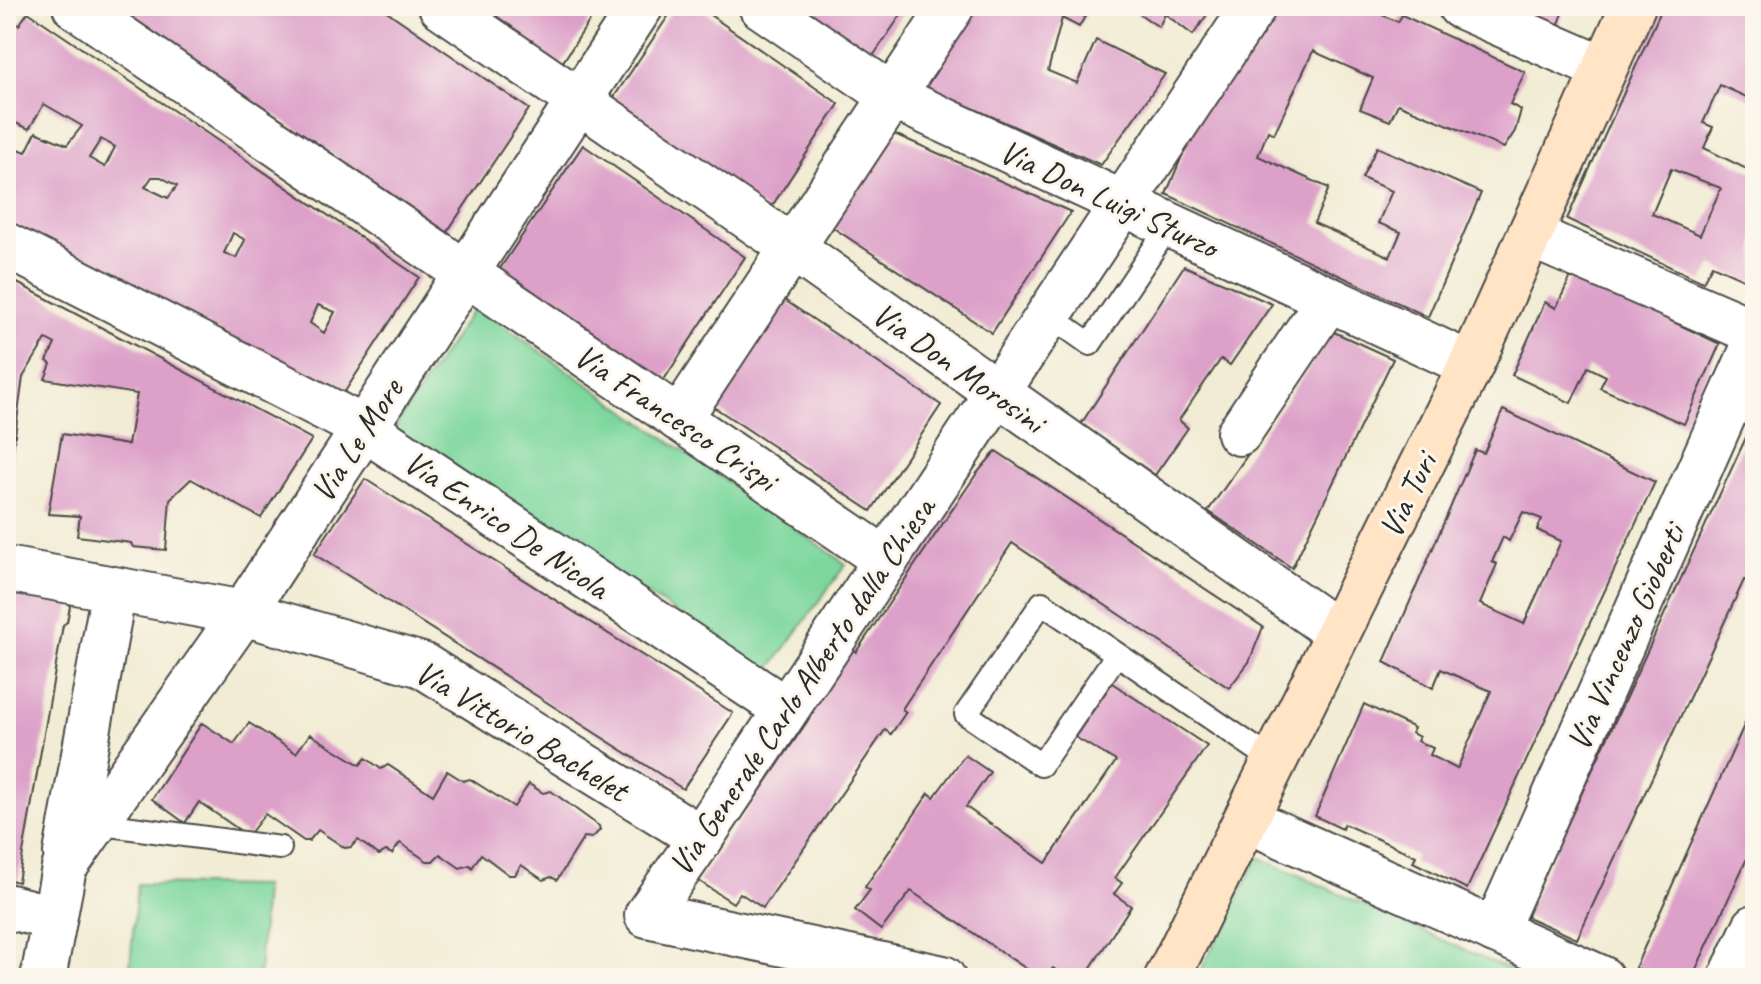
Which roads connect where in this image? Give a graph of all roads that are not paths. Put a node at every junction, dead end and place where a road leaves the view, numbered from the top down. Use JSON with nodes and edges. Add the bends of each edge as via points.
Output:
{"nodes":[{"id":1,"x":75,"y":6,"type":"edge"},
{"id":2,"x":441,"y":6,"type":"edge"},
{"id":3,"x":641,"y":6,"type":"edge"},
{"id":4,"x":761,"y":6,"type":"edge"},
{"id":5,"x":952,"y":6,"type":"edge"},
{"id":6,"x":1254,"y":6,"type":"edge"},
{"id":7,"x":1460,"y":6,"type":"edge"},
{"id":8,"x":1633,"y":6,"type":"edge"},
{"id":9,"x":1604,"y":69,"type":"junction"},
{"id":10,"x":892,"y":96,"type":"junction"},
{"id":11,"x":579,"y":101,"type":"junction"},
{"id":12,"x":1122,"y":204,"type":"junction"},
{"id":13,"x":1169,"y":226,"type":"junction"},
{"id":14,"x":1530,"y":235,"type":"junction"},
{"id":15,"x":6,"y":245,"type":"edge"},
{"id":16,"x":793,"y":248,"type":"junction"},
{"id":17,"x":467,"y":274,"type":"junction"},
{"id":18,"x":1328,"y":300,"type":"junction"},
{"id":19,"x":1049,"y":315,"type":"junction"},
{"id":20,"x":1755,"y":332,"type":"edge"},
{"id":21,"x":1755,"y":344,"type":"edge"},
{"id":22,"x":1471,"y":365,"type":"junction"},
{"id":23,"x":997,"y":394,"type":"junction"},
{"id":24,"x":679,"y":419,"type":"junction"},
{"id":25,"x":364,"y":428,"type":"junction"},
{"id":26,"x":1239,"y":433,"type":"dead end"},
{"id":27,"x":886,"y":560,"type":"junction"},
{"id":28,"x":6,"y":569,"type":"edge"},
{"id":29,"x":114,"y":590,"type":"junction"},
{"id":30,"x":243,"y":613,"type":"junction"},
{"id":31,"x":1338,"y":633,"type":"junction"},
{"id":32,"x":1117,"y":654,"type":"junction"},
{"id":33,"x":785,"y":709,"type":"junction"},
{"id":34,"x":1274,"y":761,"type":"junction"},
{"id":35,"x":1247,"y":820,"type":"junction"},
{"id":36,"x":95,"y":823,"type":"junction"},
{"id":37,"x":701,"y":838,"type":"junction"},
{"id":38,"x":280,"y":848,"type":"dead end"},
{"id":39,"x":64,"y":868,"type":"junction"},
{"id":40,"x":6,"y":906,"type":"edge"},
{"id":41,"x":53,"y":918,"type":"junction"},
{"id":42,"x":1755,"y":927,"type":"edge"},
{"id":43,"x":1495,"y":931,"type":"junction"},
{"id":44,"x":43,"y":978,"type":"edge"},
{"id":45,"x":943,"y":978,"type":"edge"},
{"id":46,"x":1167,"y":978,"type":"edge"},
{"id":47,"x":1601,"y":978,"type":"edge"},
{"id":48,"x":1731,"y":978,"type":"edge"}],
"edges":[{"from":1,"to":17,"type":"street","name":"Via Francesco Crispi"},
{"from":2,"to":11,"type":"street","name":"Via Don Morosini"},
{"from":3,"to":11,"type":"street","name":"Via Le More"},
{"from":4,"to":10,"type":"street","name":"Via Don Luigi Sturzo"},
{"from":5,"to":10,"type":"street"},
{"from":6,"to":12,"type":"street","name":"Via Generale Carlo Alberto dalla Chiesa"},
{"from":7,"to":9,"type":"street"},
{"from":8,"to":9,"type":"street","name":"Via Turi"},
{"from":9,"to":14,"type":"street","name":"Via Turi"},
{"from":10,"to":12,"type":"street","name":"Via Don Luigi Sturzo"},
{"from":10,"to":16,"type":"street"},
{"from":11,"to":16,"type":"street","name":"Via Don Morosini"},
{"from":11,"to":17,"type":"street","name":"Via Le More"},
{"from":12,"to":13,"type":"street","name":"Via Don Luigi Sturzo"},
{"from":12,"to":19,"type":"street","name":"Via Generale Carlo Alberto dalla Chiesa"},
{"from":13,"to":18,"type":"street","name":"Via Don Luigi Sturzo"},
{"from":13,"to":19,"type":"lane","via":[[1090,344]]},
{"from":14,"to":20,"type":"street"},
{"from":14,"to":22,"type":"street","name":"Via Turi"},
{"from":15,"to":25,"type":"street","name":"Via Enrico De Nicola"},
{"from":16,"to":23,"type":"street","name":"Via Don Morosini"},
{"from":16,"to":24,"type":"street"},
{"from":17,"to":24,"type":"street","name":"Via Francesco Crispi"},
{"from":17,"to":25,"type":"street","name":"Via Le More"},
{"from":18,"to":22,"type":"street","name":"Via Don Luigi Sturzo"},
{"from":18,"to":26,"type":"street"},
{"from":19,"to":23,"type":"street","name":"Via Generale Carlo Alberto dalla Chiesa"},
{"from":21,"to":43,"type":"street","name":"Via Vincenzo Gioberti"},
{"from":22,"to":31,"type":"street","name":"Via Turi"},
{"from":23,"to":27,"type":"street","name":"Via Generale Carlo Alberto dalla Chiesa"},
{"from":23,"to":31,"type":"street","name":"Via Don Morosini"},
{"from":24,"to":27,"type":"street","name":"Via Francesco Crispi"},
{"from":25,"to":30,"type":"street","name":"Via Le More"},
{"from":25,"to":33,"type":"street","name":"Via Enrico De Nicola"},
{"from":27,"to":33,"type":"street","name":"Via Generale Carlo Alberto dalla Chiesa"},
{"from":28,"to":29,"type":"street","name":"Via Vittorio Bachelet"},
{"from":29,"to":30,"type":"street","name":"Via Vittorio Bachelet"},
{"from":29,"to":39,"type":"street","name":"Via Le More"},
{"from":30,"to":36,"type":"street","name":"Via Le More"},
{"from":30,"to":37,"type":"street","name":"Via Vittorio Bachelet","via":[[422,665]]},
{"from":31,"to":34,"type":"street","name":"Via Turi"},
{"from":32,"to":32,"type":"lane","via":[[1042,603],[966,714],[1041,765]]},
{"from":32,"to":34,"type":"lane"},
{"from":33,"to":37,"type":"street","name":"Via Generale Carlo Alberto dalla Chiesa"},
{"from":34,"to":35,"type":"street","name":"Via Turi"},
{"from":35,"to":43,"type":"street"},
{"from":35,"to":46,"type":"street","name":"Via Turi"},
{"from":36,"to":38,"type":"lane"},
{"from":36,"to":39,"type":"street","name":"Via Le More"},
{"from":37,"to":45,"type":"street","name":"Via Generale Carlo Alberto dalla Chiesa","via":[[647,915]]},
{"from":39,"to":41,"type":"street","name":"Via Le More"},
{"from":40,"to":41,"type":"street"},
{"from":41,"to":44,"type":"street","name":"Via Le More"},
{"from":42,"to":48,"type":"street"},
{"from":43,"to":47,"type":"street"}]}
